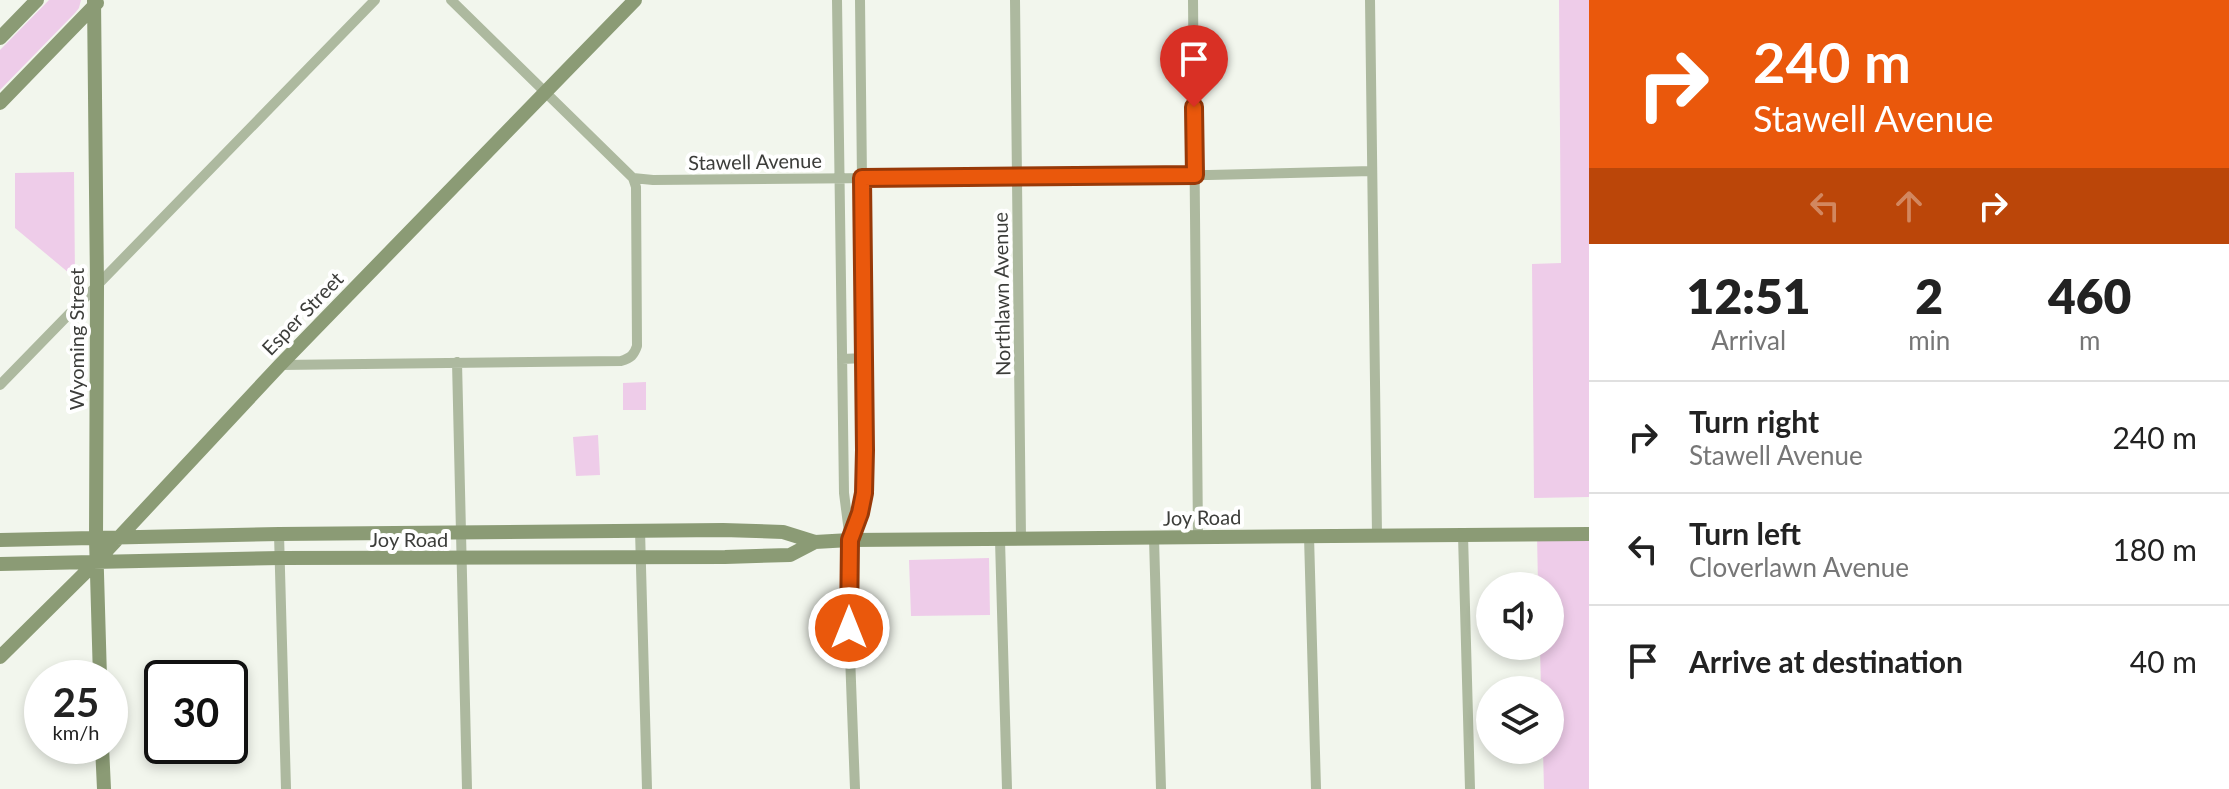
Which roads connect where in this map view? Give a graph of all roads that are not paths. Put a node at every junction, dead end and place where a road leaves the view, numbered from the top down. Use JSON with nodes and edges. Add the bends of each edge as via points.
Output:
{"nodes":[{"id":1,"x":37,"y":0,"type":"edge"},
{"id":2,"x":375,"y":0,"type":"edge"},
{"id":3,"x":451,"y":0,"type":"edge"},
{"id":4,"x":635,"y":0,"type":"edge"},
{"id":5,"x":837,"y":0,"type":"edge"},
{"id":6,"x":860,"y":0,"type":"edge"},
{"id":7,"x":1015,"y":0,"type":"edge"},
{"id":8,"x":1193,"y":0,"type":"edge"},
{"id":9,"x":1370,"y":0,"type":"edge"},
{"id":10,"x":96,"y":2,"type":"edge"},
{"id":11,"x":0,"y":38,"type":"edge"},
{"id":12,"x":545,"y":92,"type":"junction"},
{"id":13,"x":0,"y":103,"type":"edge"},
{"id":14,"x":1372,"y":171,"type":"junction"},
{"id":15,"x":1195,"y":175,"type":"junction"},
{"id":16,"x":1017,"y":176,"type":"junction"},
{"id":17,"x":633,"y":178,"type":"junction"},
{"id":18,"x":839,"y":178,"type":"junction"},
{"id":19,"x":862,"y":178,"type":"junction"},
{"id":20,"x":97,"y":286,"type":"junction"},
{"id":21,"x":865,"y":358,"type":"junction"},
{"id":22,"x":842,"y":359,"type":"junction"},
{"id":23,"x":457,"y":362,"type":"junction"},
{"id":24,"x":280,"y":365,"type":"junction"},
{"id":25,"x":0,"y":385,"type":"edge"},
{"id":26,"x":640,"y":530,"type":"junction"},
{"id":27,"x":460,"y":532,"type":"junction"},
{"id":28,"x":279,"y":534,"type":"junction"},
{"id":29,"x":1589,"y":534,"type":"edge"},
{"id":30,"x":1377,"y":535,"type":"junction"},
{"id":31,"x":1463,"y":535,"type":"junction"},
{"id":32,"x":1309,"y":536,"type":"junction"},
{"id":33,"x":163,"y":537,"type":"junction"},
{"id":34,"x":1198,"y":537,"type":"junction"},
{"id":35,"x":117,"y":538,"type":"junction"},
{"id":36,"x":1154,"y":538,"type":"junction"},
{"id":37,"x":34,"y":539,"type":"junction"},
{"id":38,"x":96,"y":539,"type":"junction"},
{"id":39,"x":1021,"y":539,"type":"junction"},
{"id":40,"x":0,"y":540,"type":"edge"},
{"id":41,"x":850,"y":540,"type":"junction"},
{"id":42,"x":1000,"y":540,"type":"junction"},
{"id":43,"x":815,"y":542,"type":"junction"},
{"id":44,"x":641,"y":557,"type":"junction"},
{"id":45,"x":280,"y":558,"type":"junction"},
{"id":46,"x":461,"y":559,"type":"junction"},
{"id":47,"x":163,"y":560,"type":"junction"},
{"id":48,"x":96,"y":562,"type":"junction"},
{"id":49,"x":34,"y":563,"type":"junction"},
{"id":50,"x":0,"y":564,"type":"edge"},
{"id":51,"x":0,"y":657,"type":"edge"},
{"id":52,"x":99,"y":660,"type":"edge"},
{"id":53,"x":103,"y":764,"type":"edge"},
{"id":54,"x":104,"y":789,"type":"edge"},
{"id":55,"x":286,"y":789,"type":"edge"},
{"id":56,"x":467,"y":789,"type":"edge"},
{"id":57,"x":647,"y":789,"type":"edge"},
{"id":58,"x":855,"y":789,"type":"edge"},
{"id":59,"x":1007,"y":789,"type":"edge"},
{"id":60,"x":1161,"y":789,"type":"edge"},
{"id":61,"x":1316,"y":789,"type":"edge"},
{"id":62,"x":1470,"y":789,"type":"edge"}],
"edges":[{"from":1,"to":11,"type":"street"},
{"from":2,"to":20,"type":"street"},
{"from":3,"to":12,"type":"street"},
{"from":4,"to":12,"type":"street","name":"Esper Street"},
{"from":5,"to":18,"type":"street"},
{"from":6,"to":19,"type":"street"},
{"from":7,"to":16,"type":"street","name":"Northlawn Avenue"},
{"from":8,"to":15,"type":"street"},
{"from":9,"to":14,"type":"street"},
{"from":10,"to":13,"type":"street"},
{"from":10,"to":20,"type":"street","name":"Wyoming Street"},
{"from":12,"to":17,"type":"street"},
{"from":12,"to":24,"type":"street","name":"Esper Street"},
{"from":14,"to":15,"type":"street","name":"Stawell Avenue"},
{"from":14,"to":30,"type":"street"},
{"from":15,"to":16,"type":"street","name":"Stawell Avenue"},
{"from":15,"to":34,"type":"street"},
{"from":16,"to":19,"type":"street","name":"Stawell Avenue"},
{"from":16,"to":39,"type":"street","name":"Northlawn Avenue"},
{"from":17,"to":18,"type":"street","name":"Stawell Avenue"},
{"from":17,"to":23,"type":"street","via":[[634,354],[621,361]]},
{"from":18,"to":19,"type":"street","name":"Stawell Avenue"},
{"from":18,"to":22,"type":"street"},
{"from":19,"to":21,"type":"street"},
{"from":20,"to":25,"type":"street"},
{"from":20,"to":38,"type":"street","name":"Wyoming Street"},
{"from":21,"to":22,"type":"street"},
{"from":21,"to":41,"type":"street","via":[[864,493]]},
{"from":22,"to":41,"type":"street"},
{"from":23,"to":24,"type":"street"},
{"from":23,"to":27,"type":"street"},
{"from":24,"to":35,"type":"street","name":"Esper Street"},
{"from":26,"to":27,"type":"street","name":"Joy Road"},
{"from":26,"to":43,"type":"street","name":"Joy Road","via":[[764,531]]},
{"from":26,"to":44,"type":"street"},
{"from":27,"to":28,"type":"street","name":"Joy Road"},
{"from":27,"to":46,"type":"street"},
{"from":28,"to":33,"type":"street","name":"Joy Road"},
{"from":28,"to":45,"type":"street"},
{"from":29,"to":31,"type":"street","name":"Joy Road"},
{"from":30,"to":31,"type":"street","name":"Joy Road"},
{"from":30,"to":32,"type":"street","name":"Joy Road"},
{"from":31,"to":62,"type":"street"},
{"from":32,"to":34,"type":"street","name":"Joy Road"},
{"from":32,"to":61,"type":"street"},
{"from":33,"to":35,"type":"street","name":"Joy Road"},
{"from":33,"to":47,"type":"street"},
{"from":34,"to":36,"type":"street","name":"Joy Road"},
{"from":35,"to":38,"type":"street","name":"Joy Road"},
{"from":35,"to":48,"type":"street","name":"Esper Street"},
{"from":36,"to":39,"type":"street","name":"Joy Road"},
{"from":36,"to":60,"type":"street"},
{"from":37,"to":38,"type":"street","name":"Joy Road"},
{"from":37,"to":40,"type":"street","name":"Joy Road"},
{"from":37,"to":49,"type":"street"},
{"from":38,"to":48,"type":"street","name":"Wyoming Street"},
{"from":39,"to":42,"type":"street","name":"Joy Road"},
{"from":41,"to":42,"type":"street","name":"Joy Road"},
{"from":41,"to":43,"type":"street","name":"Joy Road"},
{"from":41,"to":58,"type":"street"},
{"from":42,"to":59,"type":"street"},
{"from":43,"to":44,"type":"street","name":"Joy Road","via":[[790,555]]},
{"from":44,"to":46,"type":"street","name":"Joy Road"},
{"from":44,"to":57,"type":"street"},
{"from":45,"to":46,"type":"street","name":"Joy Road"},
{"from":45,"to":47,"type":"street","name":"Joy Road"},
{"from":45,"to":55,"type":"street"},
{"from":46,"to":56,"type":"street"},
{"from":47,"to":48,"type":"street","name":"Joy Road"},
{"from":48,"to":49,"type":"street","name":"Joy Road"},
{"from":48,"to":51,"type":"street","name":"Esper Street"},
{"from":48,"to":52,"type":"street","name":"Wyoming Street"},
{"from":49,"to":50,"type":"street","name":"Joy Road"},
{"from":53,"to":54,"type":"street"}]}
